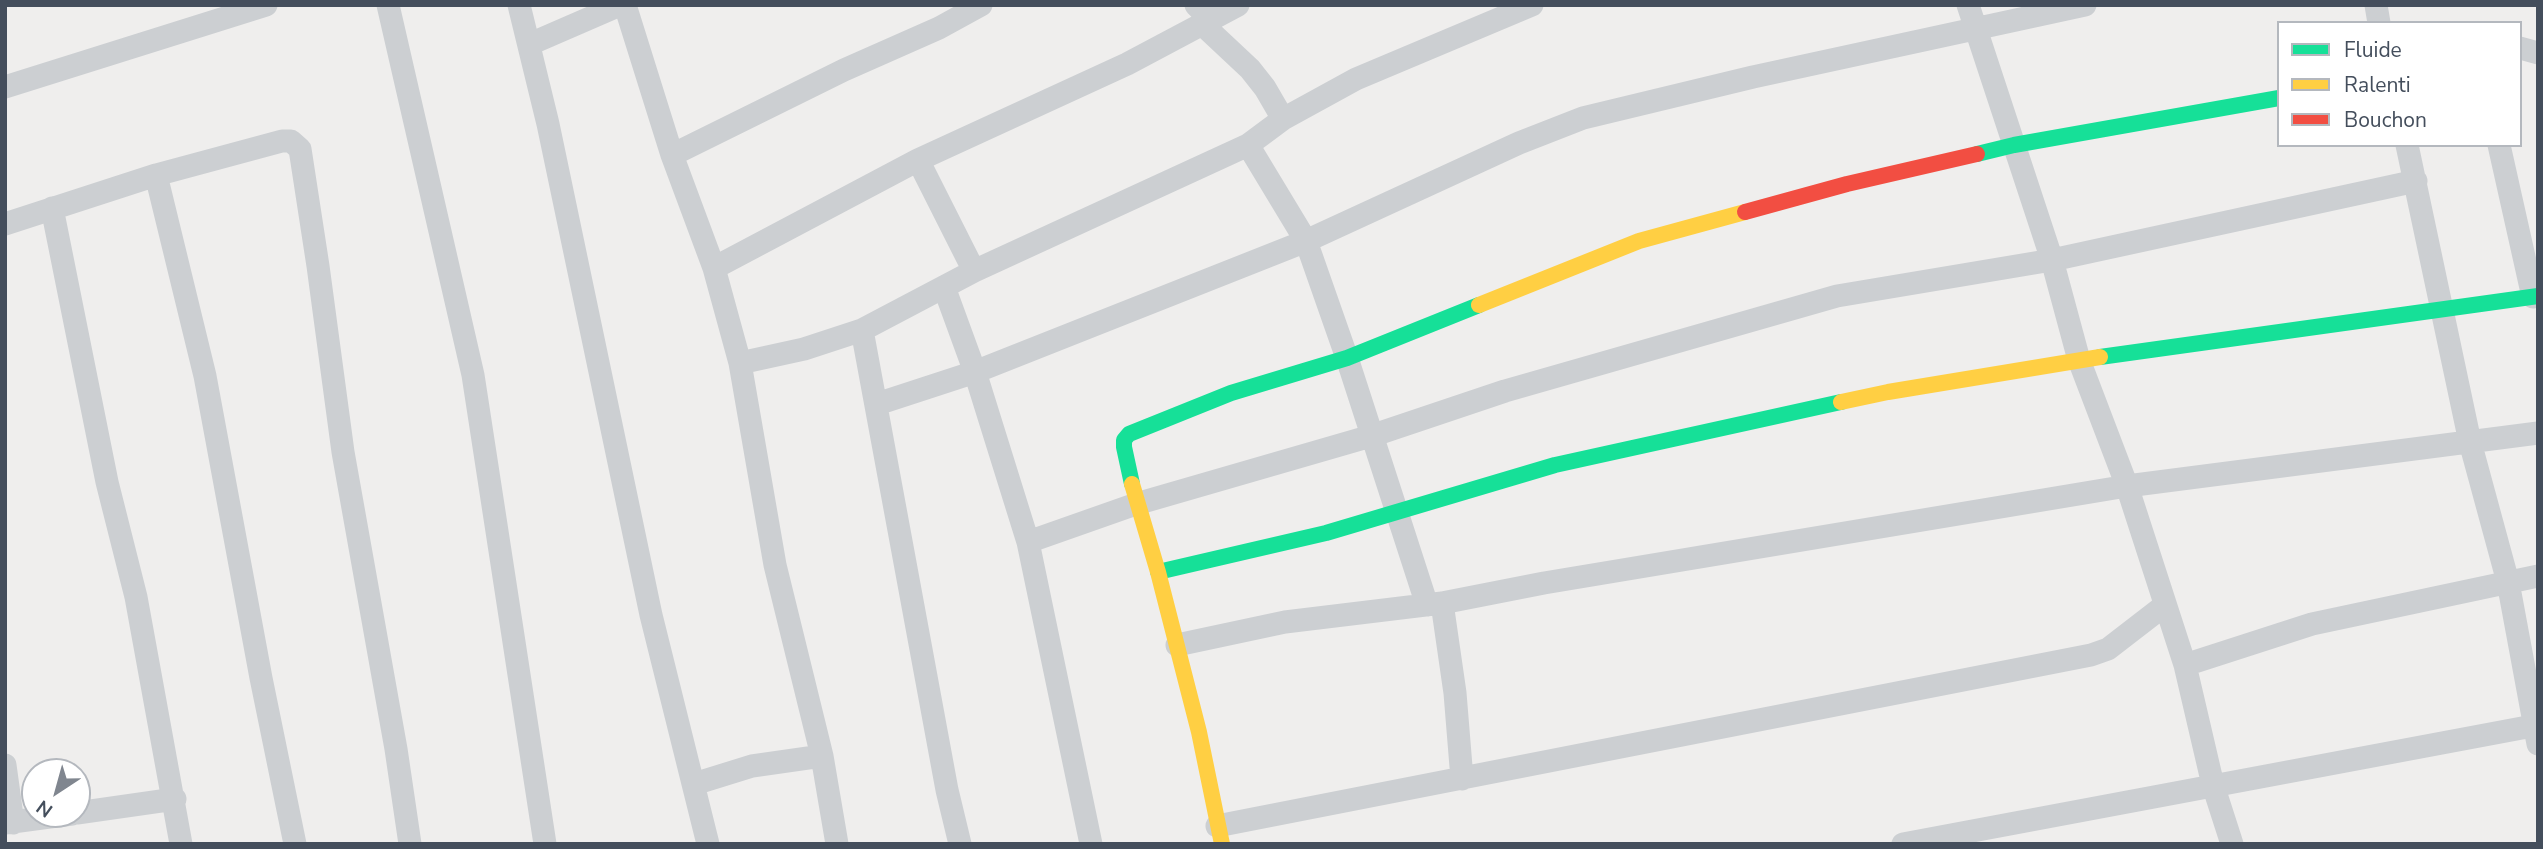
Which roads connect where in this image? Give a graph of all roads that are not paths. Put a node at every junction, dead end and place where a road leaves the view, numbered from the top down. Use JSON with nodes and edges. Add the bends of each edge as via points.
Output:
{"nodes":[{"id":1,"x":266,"y":5,"type":"edge"},
{"id":2,"x":388,"y":5,"type":"edge"},
{"id":3,"x":519,"y":5,"type":"edge"},
{"id":4,"x":623,"y":5,"type":"edge"},
{"id":5,"x":981,"y":5,"type":"edge"},
{"id":6,"x":1238,"y":5,"type":"edge"},
{"id":7,"x":1532,"y":5,"type":"edge"},
{"id":8,"x":1968,"y":5,"type":"edge"},
{"id":9,"x":2085,"y":5,"type":"edge"},
{"id":10,"x":1203,"y":16,"type":"edge"},
{"id":11,"x":1976,"y":29,"type":"junction"},
{"id":12,"x":530,"y":44,"type":"junction"},
{"id":13,"x":5,"y":87,"type":"edge"},
{"id":14,"x":2277,"y":98,"type":"edge"},
{"id":15,"x":1283,"y":119,"type":"junction"},
{"id":16,"x":1248,"y":145,"type":"junction"},
{"id":17,"x":2014,"y":145,"type":"junction"},
{"id":18,"x":2408,"y":147,"type":"edge"},
{"id":19,"x":2498,"y":147,"type":"edge"},
{"id":20,"x":672,"y":155,"type":"junction"},
{"id":21,"x":918,"y":160,"type":"junction"},
{"id":22,"x":156,"y":175,"type":"junction"},
{"id":23,"x":2416,"y":181,"type":"junction"},
{"id":24,"x":52,"y":208,"type":"junction"},
{"id":25,"x":5,"y":224,"type":"edge"},
{"id":26,"x":1306,"y":241,"type":"junction"},
{"id":27,"x":2052,"y":260,"type":"junction"},
{"id":28,"x":714,"y":268,"type":"junction"},
{"id":29,"x":974,"y":271,"type":"junction"},
{"id":30,"x":944,"y":287,"type":"junction"},
{"id":31,"x":2535,"y":296,"type":"edge"},
{"id":32,"x":2443,"y":309,"type":"junction"},
{"id":33,"x":862,"y":330,"type":"junction"},
{"id":34,"x":1347,"y":358,"type":"junction"},
{"id":35,"x":2079,"y":360,"type":"junction"},
{"id":36,"x":740,"y":363,"type":"junction"},
{"id":37,"x":975,"y":372,"type":"junction"},
{"id":38,"x":877,"y":404,"type":"junction"},
{"id":39,"x":2538,"y":433,"type":"edge"},
{"id":40,"x":1371,"y":436,"type":"junction"},
{"id":41,"x":2470,"y":442,"type":"junction"},
{"id":42,"x":2127,"y":486,"type":"junction"},
{"id":43,"x":1136,"y":504,"type":"junction"},
{"id":44,"x":1398,"y":513,"type":"junction"},
{"id":45,"x":1028,"y":542,"type":"junction"},
{"id":46,"x":1158,"y":572,"type":"junction"},
{"id":47,"x":2538,"y":576,"type":"edge"},
{"id":48,"x":2508,"y":582,"type":"junction"},
{"id":49,"x":1434,"y":604,"type":"junction"},
{"id":50,"x":2165,"y":605,"type":"junction"},
{"id":51,"x":1177,"y":645,"type":"junction"},
{"id":52,"x":2185,"y":665,"type":"junction"},
{"id":53,"x":2536,"y":732,"type":"edge"},
{"id":54,"x":822,"y":756,"type":"junction"},
{"id":55,"x":5,"y":765,"type":"edge"},
{"id":56,"x":1462,"y":779,"type":"junction"},
{"id":57,"x":694,"y":784,"type":"junction"},
{"id":58,"x":2213,"y":785,"type":"junction"},
{"id":59,"x":174,"y":799,"type":"junction"},
{"id":60,"x":91,"y":811,"type":"edge"},
{"id":61,"x":9,"y":823,"type":"edge"},
{"id":62,"x":1220,"y":835,"type":"edge"},
{"id":63,"x":181,"y":844,"type":"edge"},
{"id":64,"x":295,"y":844,"type":"edge"},
{"id":65,"x":410,"y":844,"type":"edge"},
{"id":66,"x":545,"y":844,"type":"edge"},
{"id":67,"x":708,"y":844,"type":"edge"},
{"id":68,"x":837,"y":844,"type":"edge"},
{"id":69,"x":960,"y":844,"type":"edge"},
{"id":70,"x":1091,"y":844,"type":"edge"},
{"id":71,"x":1903,"y":844,"type":"edge"},
{"id":72,"x":2232,"y":844,"type":"edge"}],
"edges":[{"from":1,"to":13,"type":"street"},
{"from":2,"to":66,"type":"street","via":[[473,375]]},
{"from":3,"to":12,"type":"street"},
{"from":4,"to":12,"type":"street"},
{"from":4,"to":20,"type":"street"},
{"from":5,"to":20,"type":"street"},
{"from":6,"to":10,"type":"street"},
{"from":7,"to":15,"type":"street","via":[[1356,79]]},
{"from":8,"to":11,"type":"street"},
{"from":9,"to":11,"type":"street"},
{"from":10,"to":15,"type":"street","via":[[1265,88]]},
{"from":10,"to":21,"type":"street","via":[[1127,64]]},
{"from":11,"to":17,"type":"street"},
{"from":11,"to":26,"type":"street","via":[[1583,118]]},
{"from":12,"to":57,"type":"street","via":[[651,615]]},
{"from":14,"to":17,"type":"street"},
{"from":15,"to":16,"type":"street"},
{"from":16,"to":26,"type":"street"},
{"from":16,"to":29,"type":"street"},
{"from":17,"to":27,"type":"street"},
{"from":17,"to":34,"type":"street","via":[[1847,184],[1639,241]]},
{"from":18,"to":23,"type":"street"},
{"from":19,"to":31,"type":"street"},
{"from":20,"to":28,"type":"street"},
{"from":21,"to":28,"type":"street"},
{"from":21,"to":29,"type":"street"},
{"from":22,"to":24,"type":"street"},
{"from":22,"to":64,"type":"street","via":[[205,376]]},
{"from":22,"to":65,"type":"street","via":[[282,141],[291,141],[300,149],[343,452]]},
{"from":23,"to":27,"type":"street"},
{"from":23,"to":32,"type":"street"},
{"from":24,"to":25,"type":"street"},
{"from":24,"to":59,"type":"street","via":[[107,482],[136,597]]},
{"from":26,"to":34,"type":"street"},
{"from":26,"to":37,"type":"street"},
{"from":27,"to":35,"type":"street"},
{"from":27,"to":40,"type":"street","via":[[1837,296],[1505,391]]},
{"from":28,"to":36,"type":"street"},
{"from":29,"to":30,"type":"street"},
{"from":30,"to":33,"type":"street"},
{"from":30,"to":37,"type":"street"},
{"from":31,"to":32,"type":"street"},
{"from":32,"to":35,"type":"street"},
{"from":32,"to":41,"type":"street"},
{"from":33,"to":36,"type":"street"},
{"from":33,"to":38,"type":"street"},
{"from":34,"to":40,"type":"street"},
{"from":34,"to":43,"type":"street","via":[[1231,393],[1129,434],[1124,447]]},
{"from":35,"to":42,"type":"street"},
{"from":35,"to":44,"type":"street","via":[[1888,392],[1630,448],[1555,465]]},
{"from":36,"to":54,"type":"street","via":[[775,565]]},
{"from":37,"to":38,"type":"street"},
{"from":37,"to":45,"type":"street"},
{"from":38,"to":69,"type":"street"},
{"from":39,"to":41,"type":"street"},
{"from":40,"to":43,"type":"street"},
{"from":40,"to":44,"type":"street"},
{"from":41,"to":42,"type":"street"},
{"from":41,"to":48,"type":"street"},
{"from":42,"to":49,"type":"street"},
{"from":42,"to":50,"type":"street"},
{"from":43,"to":45,"type":"street"},
{"from":43,"to":46,"type":"street"},
{"from":44,"to":46,"type":"street"},
{"from":44,"to":49,"type":"street"},
{"from":45,"to":70,"type":"street"},
{"from":46,"to":51,"type":"street"},
{"from":47,"to":48,"type":"street"},
{"from":48,"to":52,"type":"street","via":[[2312,624]]},
{"from":48,"to":53,"type":"street"},
{"from":49,"to":51,"type":"street","via":[[1285,622]]},
{"from":49,"to":56,"type":"street","via":[[1455,693]]},
{"from":50,"to":52,"type":"street"},
{"from":50,"to":56,"type":"street","via":[[2116,644],[2091,655]]},
{"from":51,"to":62,"type":"street"},
{"from":52,"to":58,"type":"street"},
{"from":53,"to":58,"type":"street"},
{"from":54,"to":57,"type":"street","via":[[752,766]]},
{"from":54,"to":68,"type":"street"},
{"from":55,"to":61,"type":"street"},
{"from":56,"to":62,"type":"street"},
{"from":57,"to":67,"type":"street"},
{"from":58,"to":71,"type":"street"},
{"from":58,"to":72,"type":"street"},
{"from":59,"to":60,"type":"street"},
{"from":59,"to":63,"type":"street"}]}
